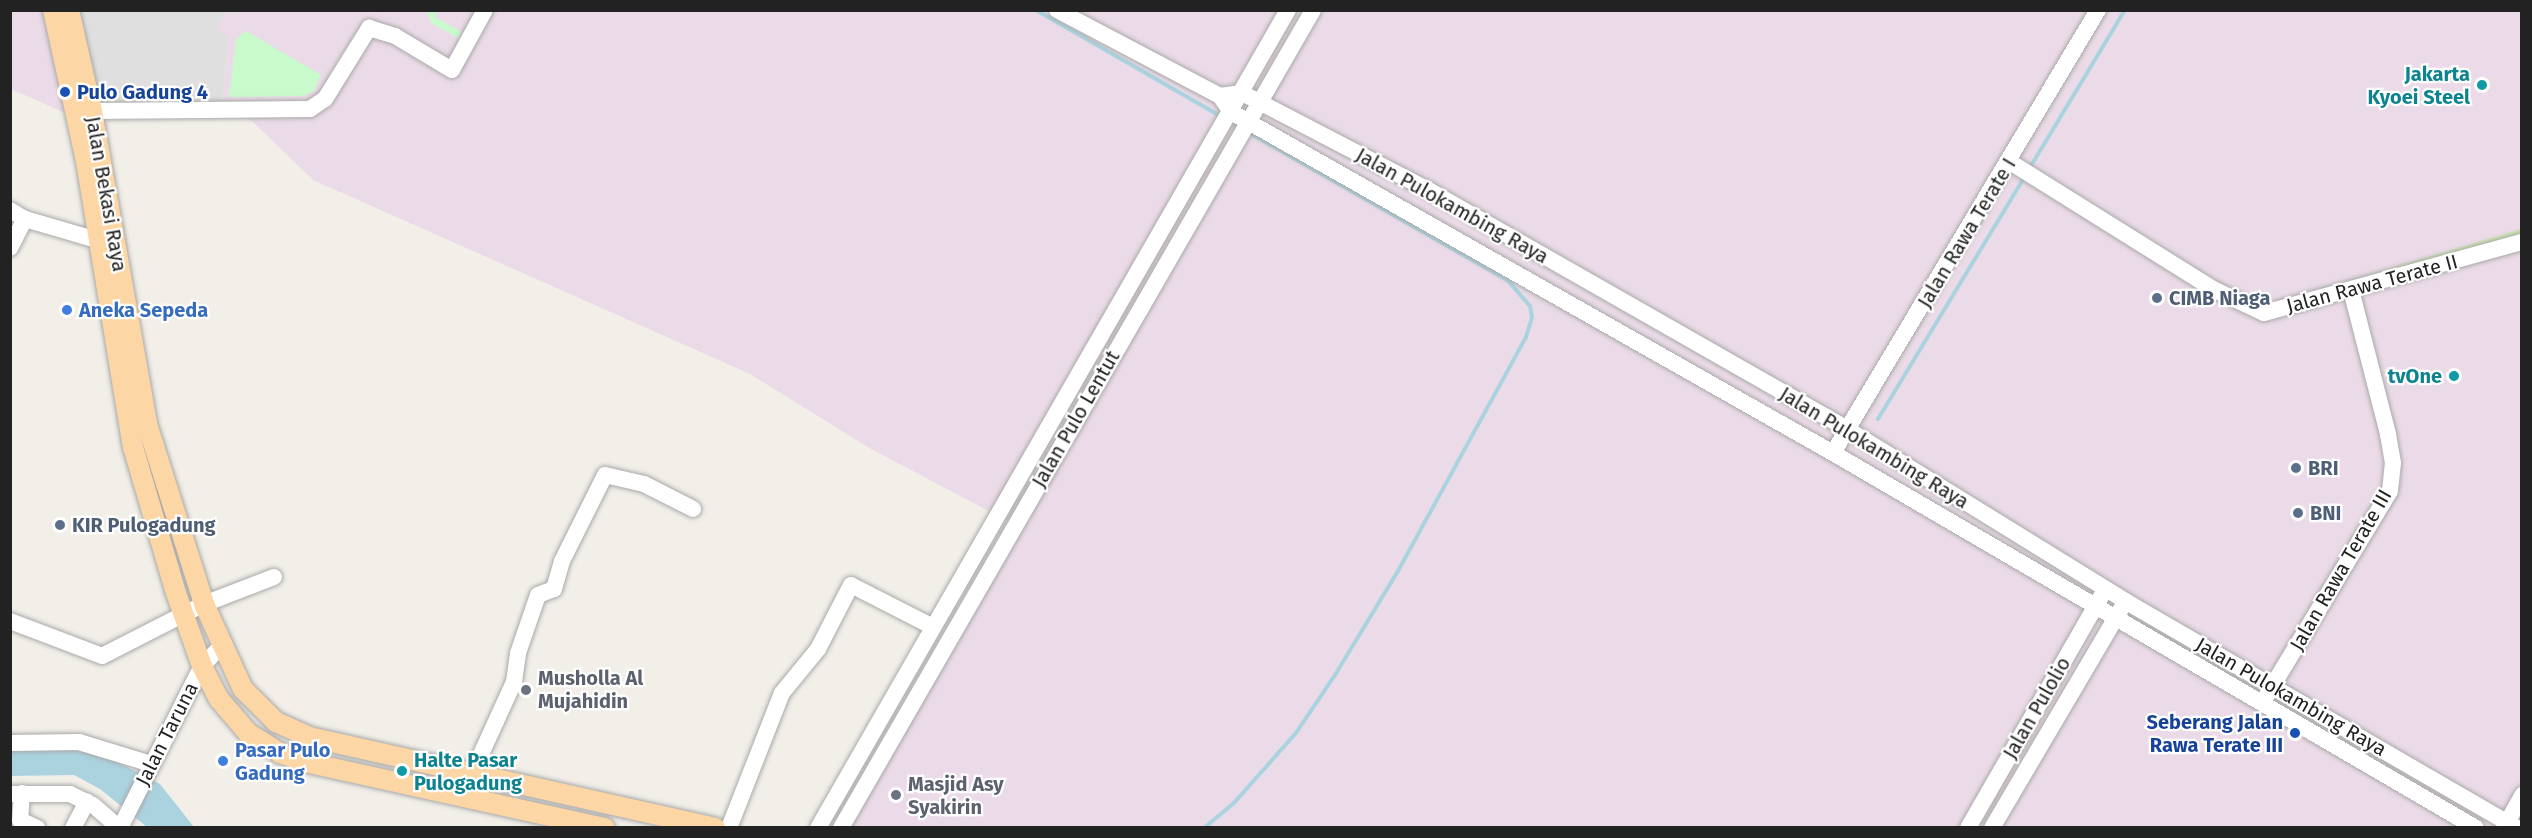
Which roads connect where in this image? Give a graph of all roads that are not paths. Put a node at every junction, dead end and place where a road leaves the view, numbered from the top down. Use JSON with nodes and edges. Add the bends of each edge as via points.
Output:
{"nodes":[{"id":1,"x":485,"y":10,"type":"edge"},
{"id":2,"x":1057,"y":10,"type":"edge"},
{"id":3,"x":1288,"y":10,"type":"edge"},
{"id":4,"x":1313,"y":10,"type":"edge"},
{"id":5,"x":2098,"y":10,"type":"edge"},
{"id":6,"x":61,"y":11,"type":"edge"},
{"id":7,"x":1242,"y":93,"type":"junction"},
{"id":8,"x":1220,"y":96,"type":"junction"},
{"id":9,"x":1259,"y":102,"type":"junction"},
{"id":10,"x":92,"y":111,"type":"junction"},
{"id":11,"x":1227,"y":118,"type":"junction"},
{"id":12,"x":1244,"y":128,"type":"junction"},
{"id":13,"x":2015,"y":165,"type":"junction"},
{"id":14,"x":18,"y":214,"type":"edge"},
{"id":15,"x":97,"y":240,"type":"junction"},
{"id":16,"x":2522,"y":243,"type":"edge"},
{"id":17,"x":10,"y":248,"type":"edge"},
{"id":18,"x":2351,"y":290,"type":"junction"},
{"id":19,"x":1847,"y":429,"type":"junction"},
{"id":20,"x":1833,"y":453,"type":"junction"},
{"id":21,"x":693,"y":509,"type":"dead end"},
{"id":22,"x":274,"y":577,"type":"dead end"},
{"id":23,"x":2105,"y":589,"type":"junction"},
{"id":24,"x":2125,"y":601,"type":"junction"},
{"id":25,"x":204,"y":604,"type":"junction"},
{"id":26,"x":2096,"y":606,"type":"junction"},
{"id":27,"x":183,"y":614,"type":"junction"},
{"id":28,"x":2116,"y":617,"type":"junction"},
{"id":29,"x":10,"y":621,"type":"edge"},
{"id":30,"x":933,"y":627,"type":"junction"},
{"id":31,"x":221,"y":646,"type":"junction"},
{"id":32,"x":201,"y":666,"type":"junction"},
{"id":33,"x":2272,"y":686,"type":"junction"},
{"id":34,"x":2262,"y":704,"type":"junction"},
{"id":35,"x":10,"y":743,"type":"edge"},
{"id":36,"x":148,"y":769,"type":"junction"},
{"id":37,"x":472,"y":774,"type":"junction"},
{"id":38,"x":16,"y":794,"type":"edge"},
{"id":39,"x":2522,"y":795,"type":"edge"},
{"id":40,"x":87,"y":802,"type":"junction"},
{"id":41,"x":121,"y":825,"type":"edge"},
{"id":42,"x":2509,"y":826,"type":"edge"},
{"id":43,"x":37,"y":828,"type":"edge"},
{"id":44,"x":74,"y":828,"type":"edge"},
{"id":45,"x":605,"y":828,"type":"edge"},
{"id":46,"x":715,"y":828,"type":"edge"},
{"id":47,"x":729,"y":828,"type":"edge"},
{"id":48,"x":818,"y":828,"type":"edge"},
{"id":49,"x":841,"y":828,"type":"edge"},
{"id":50,"x":1968,"y":828,"type":"edge"},
{"id":51,"x":1992,"y":828,"type":"edge"},
{"id":52,"x":2476,"y":828,"type":"edge"}],
"edges":[{"from":1,"to":10,"type":"street","via":[[452,70],[395,36],[369,28],[324,99],[310,109]]},
{"from":2,"to":8,"type":"street","name":"Jalan Pulokambing Raya"},
{"from":3,"to":7,"type":"street","name":"Jalan Pulo Lentut"},
{"from":4,"to":9,"type":"street","name":"Jalan Pulo Lentut"},
{"from":5,"to":13,"type":"street","name":"Jalan Rawa Terate I"},
{"from":6,"to":10,"type":"main road","name":"Jalan Bekasi Raya"},
{"from":6,"to":15,"type":"main road","name":"Jalan Bekasi Raya"},
{"from":7,"to":8,"type":"street"},
{"from":7,"to":9,"type":"street","name":"Jalan Pulokambing Raya"},
{"from":7,"to":11,"type":"street","name":"Jalan Pulo Lentut"},
{"from":8,"to":11,"type":"street","name":"Jalan Pulokambing Raya"},
{"from":9,"to":12,"type":"street","name":"Jalan Pulo Lentut"},
{"from":9,"to":19,"type":"street","name":"Jalan Pulokambing Raya","via":[[1430,191]]},
{"from":10,"to":25,"type":"main road","name":"Jalan Bekasi Raya","via":[[146,419]]},
{"from":11,"to":12,"type":"street","name":"Jalan Pulokambing Raya"},
{"from":11,"to":30,"type":"street","name":"Jalan Pulo Lentut"},
{"from":12,"to":20,"type":"street","name":"Jalan Pulokambing Raya"},
{"from":12,"to":49,"type":"street","name":"Jalan Pulo Lentut"},
{"from":13,"to":18,"type":"street","name":"Jalan Rawa Terate II","via":[[2215,290],[2264,312]]},
{"from":13,"to":19,"type":"street","name":"Jalan Rawa Terate I"},
{"from":14,"to":15,"type":"street"},
{"from":14,"to":17,"type":"street"},
{"from":15,"to":27,"type":"main road","name":"Jalan Bekasi Raya","via":[[133,447]]},
{"from":16,"to":18,"type":"street","name":"Jalan Rawa Terate II"},
{"from":18,"to":33,"type":"street","name":"Jalan Rawa Terate III","via":[[2388,434],[2393,476],[2378,514]]},
{"from":19,"to":20,"type":"street","name":"Jalan Rawa Terate I"},
{"from":19,"to":23,"type":"street","name":"Jalan Pulokambing Raya"},
{"from":20,"to":26,"type":"street","name":"Jalan Pulokambing Raya"},
{"from":21,"to":37,"type":"street","via":[[644,484],[607,474],[562,561],[554,589],[538,595],[518,653],[514,682]]},
{"from":22,"to":25,"type":"street"},
{"from":23,"to":24,"type":"street","name":"Jalan Pulokambing Raya"},
{"from":23,"to":26,"type":"street","name":"Jalan Pulolio"},
{"from":24,"to":28,"type":"street","name":"Jalan Pulolio"},
{"from":24,"to":33,"type":"street","name":"Jalan Pulokambing Raya"},
{"from":25,"to":27,"type":"street"},
{"from":25,"to":31,"type":"main road","name":"Jalan Bekasi Raya"},
{"from":26,"to":28,"type":"street","name":"Jalan Pulokambing Raya"},
{"from":26,"to":50,"type":"street","name":"Jalan Pulolio"},
{"from":27,"to":29,"type":"street","via":[[102,656]]},
{"from":27,"to":32,"type":"main road","name":"Jalan Bekasi Raya"},
{"from":28,"to":34,"type":"street","name":"Jalan Pulokambing Raya"},
{"from":28,"to":51,"type":"street","name":"Jalan Pulolio"},
{"from":30,"to":47,"type":"street","via":[[851,585],[818,649],[782,693]]},
{"from":30,"to":48,"type":"street","name":"Jalan Pulo Lentut"},
{"from":31,"to":32,"type":"street","name":"Jalan Taruna"},
{"from":31,"to":37,"type":"main road","name":"Jalan Bekasi Raya","via":[[243,689],[276,722],[309,737]]},
{"from":32,"to":36,"type":"street","name":"Jalan Taruna"},
{"from":32,"to":45,"type":"main road","name":"Jalan Bekasi Raya","via":[[236,722],[280,753],[348,774]]},
{"from":33,"to":34,"type":"street","name":"Jalan Rawa Terate III"},
{"from":33,"to":42,"type":"street","name":"Jalan Pulokambing Raya"},
{"from":34,"to":52,"type":"street","name":"Jalan Pulokambing Raya"},
{"from":35,"to":36,"type":"street","via":[[79,741]]},
{"from":36,"to":41,"type":"street","name":"Jalan Taruna"},
{"from":37,"to":46,"type":"main road","name":"Jalan Bekasi Raya"},
{"from":38,"to":40,"type":"street","via":[[70,794]]},
{"from":38,"to":43,"type":"street","via":[[20,820]]},
{"from":39,"to":42,"type":"street"},
{"from":40,"to":41,"type":"street"},
{"from":40,"to":44,"type":"street"}]}
